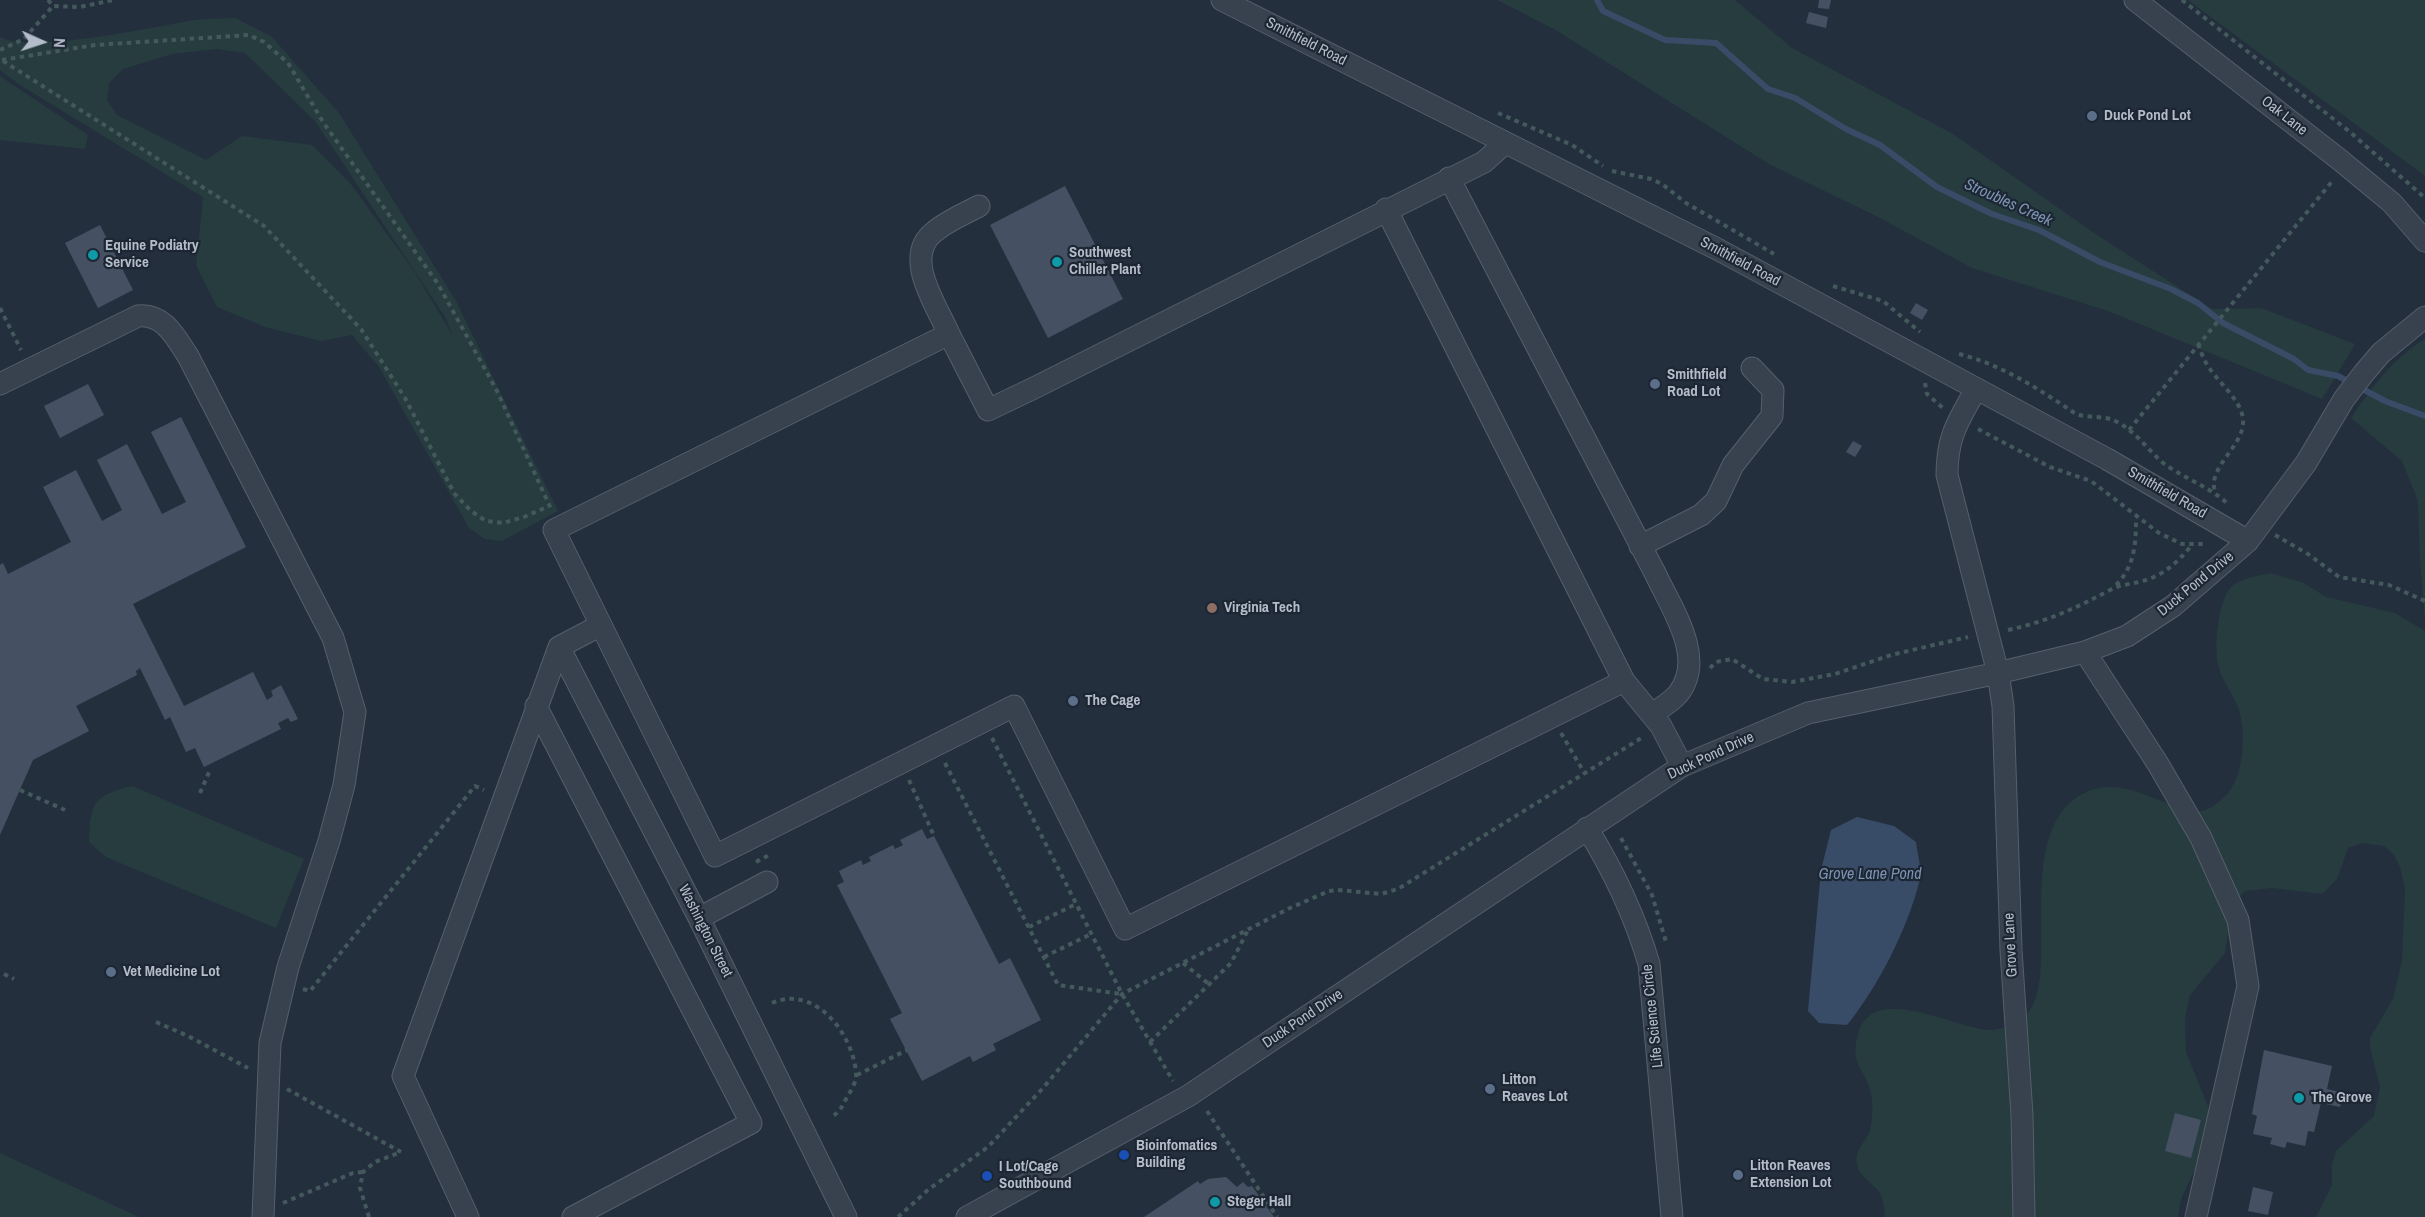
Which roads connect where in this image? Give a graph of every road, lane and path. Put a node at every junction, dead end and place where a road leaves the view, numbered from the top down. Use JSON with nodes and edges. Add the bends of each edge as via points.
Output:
{"nodes":[{"id":1,"x":48,"y":0,"type":"edge"},
{"id":2,"x":113,"y":0,"type":"edge"},
{"id":3,"x":1222,"y":0,"type":"edge"},
{"id":4,"x":2135,"y":0,"type":"edge"},
{"id":5,"x":2182,"y":0,"type":"edge"},
{"id":6,"x":53,"y":6,"type":"junction"},
{"id":7,"x":0,"y":50,"type":"edge"},
{"id":8,"x":1,"y":59,"type":"edge"},
{"id":9,"x":1490,"y":110,"type":"dead end"},
{"id":10,"x":1505,"y":143,"type":"junction"},
{"id":11,"x":2336,"y":176,"type":"dead end"},
{"id":12,"x":1449,"y":178,"type":"junction"},
{"id":13,"x":2425,"y":198,"type":"edge"},
{"id":14,"x":979,"y":206,"type":"dead end"},
{"id":15,"x":1386,"y":209,"type":"junction"},
{"id":16,"x":2425,"y":241,"type":"edge"},
{"id":17,"x":1778,"y":256,"type":"dead end"},
{"id":18,"x":1826,"y":285,"type":"dead end"},
{"id":19,"x":0,"y":308,"type":"edge"},
{"id":20,"x":2425,"y":317,"type":"edge"},
{"id":21,"x":949,"y":334,"type":"junction"},
{"id":22,"x":1926,"y":338,"type":"dead end"},
{"id":23,"x":2198,"y":344,"type":"junction"},
{"id":24,"x":1949,"y":351,"type":"dead end"},
{"id":25,"x":1752,"y":368,"type":"dead end"},
{"id":26,"x":30,"y":369,"type":"junction"},
{"id":27,"x":1927,"y":375,"type":"dead end"},
{"id":28,"x":0,"y":384,"type":"edge"},
{"id":29,"x":1976,"y":388,"type":"junction"},
{"id":30,"x":1947,"y":411,"type":"dead end"},
{"id":31,"x":1972,"y":426,"type":"dead end"},
{"id":32,"x":2129,"y":430,"type":"junction"},
{"id":33,"x":2217,"y":494,"type":"junction"},
{"id":34,"x":2228,"y":504,"type":"dead end"},
{"id":35,"x":549,"y":506,"type":"junction"},
{"id":36,"x":552,"y":512,"type":"dead end"},
{"id":37,"x":2136,"y":517,"type":"junction"},
{"id":38,"x":2271,"y":533,"type":"dead end"},
{"id":39,"x":2248,"y":541,"type":"junction"},
{"id":40,"x":2206,"y":544,"type":"dead end"},
{"id":41,"x":1640,"y":546,"type":"junction"},
{"id":42,"x":2191,"y":546,"type":"junction"},
{"id":43,"x":2114,"y":587,"type":"junction"},
{"id":44,"x":2425,"y":601,"type":"edge"},
{"id":45,"x":601,"y":625,"type":"junction"},
{"id":46,"x":2000,"y":632,"type":"dead end"},
{"id":47,"x":1972,"y":636,"type":"dead end"},
{"id":48,"x":559,"y":647,"type":"junction"},
{"id":49,"x":2085,"y":652,"type":"junction"},
{"id":50,"x":1709,"y":669,"type":"dead end"},
{"id":51,"x":1998,"y":673,"type":"junction"},
{"id":52,"x":1624,"y":681,"type":"junction"},
{"id":53,"x":536,"y":706,"type":"junction"},
{"id":54,"x":1650,"y":724,"type":"junction"},
{"id":55,"x":990,"y":734,"type":"dead end"},
{"id":56,"x":1566,"y":741,"type":"dead end"},
{"id":57,"x":943,"y":758,"type":"dead end"},
{"id":58,"x":1682,"y":766,"type":"junction"},
{"id":59,"x":210,"y":770,"type":"dead end"},
{"id":60,"x":916,"y":772,"type":"dead end"},
{"id":61,"x":1585,"y":774,"type":"junction"},
{"id":62,"x":20,"y":790,"type":"dead end"},
{"id":63,"x":484,"y":790,"type":"dead end"},
{"id":64,"x":200,"y":794,"type":"dead end"},
{"id":65,"x":65,"y":810,"type":"dead end"},
{"id":66,"x":1587,"y":828,"type":"junction"},
{"id":67,"x":934,"y":836,"type":"dead end"},
{"id":68,"x":775,"y":852,"type":"dead end"},
{"id":69,"x":754,"y":863,"type":"dead end"},
{"id":70,"x":767,"y":882,"type":"dead end"},
{"id":71,"x":1076,"y":904,"type":"junction"},
{"id":72,"x":699,"y":918,"type":"junction"},
{"id":73,"x":1029,"y":927,"type":"junction"},
{"id":74,"x":1249,"y":930,"type":"junction"},
{"id":75,"x":1091,"y":934,"type":"junction"},
{"id":76,"x":1044,"y":957,"type":"junction"},
{"id":77,"x":1183,"y":963,"type":"junction"},
{"id":78,"x":4,"y":974,"type":"dead end"},
{"id":79,"x":14,"y":979,"type":"dead end"},
{"id":80,"x":284,"y":983,"type":"junction"},
{"id":81,"x":1210,"y":985,"type":"junction"},
{"id":82,"x":1122,"y":994,"type":"junction"},
{"id":83,"x":772,"y":1003,"type":"dead end"},
{"id":84,"x":156,"y":1022,"type":"dead end"},
{"id":85,"x":1150,"y":1042,"type":"junction"},
{"id":86,"x":906,"y":1050,"type":"dead end"},
{"id":87,"x":254,"y":1071,"type":"dead end"},
{"id":88,"x":857,"y":1075,"type":"junction"},
{"id":89,"x":281,"y":1086,"type":"dead end"},
{"id":90,"x":1176,"y":1087,"type":"dead end"},
{"id":91,"x":1207,"y":1111,"type":"dead end"},
{"id":92,"x":831,"y":1117,"type":"dead end"},
{"id":93,"x":363,"y":1172,"type":"junction"},
{"id":94,"x":263,"y":1214,"type":"edge"},
{"id":95,"x":369,"y":1217,"type":"edge"},
{"id":96,"x":468,"y":1217,"type":"edge"},
{"id":97,"x":573,"y":1217,"type":"edge"},
{"id":98,"x":846,"y":1217,"type":"edge"},
{"id":99,"x":898,"y":1217,"type":"edge"},
{"id":100,"x":967,"y":1217,"type":"edge"},
{"id":101,"x":1277,"y":1217,"type":"edge"},
{"id":102,"x":1672,"y":1217,"type":"edge"},
{"id":103,"x":2024,"y":1217,"type":"edge"},
{"id":104,"x":2196,"y":1217,"type":"edge"}],
"edges":[{"from":1,"to":6,"type":"path"},
{"from":2,"to":6,"type":"path"},
{"from":3,"to":10,"type":"street","name":"Smithfield Road"},
{"from":4,"to":16,"type":"street","name":"Oak Lane","via":[[2392,203]]},
{"from":5,"to":13,"type":"path","via":[[2310,99]]},
{"from":6,"to":7,"type":"path","via":[[24,39]]},
{"from":8,"to":35,"type":"path","via":[[264,226],[361,329],[405,398],[454,493],[471,511],[486,521],[503,523]]},
{"from":8,"to":35,"type":"path","via":[[95,45],[249,35],[264,42],[288,63],[323,122],[438,284],[497,391]]},
{"from":9,"to":17,"type":"path","via":[[1572,145],[1613,171],[1662,184],[1686,203]]},
{"from":10,"to":12,"type":"street","via":[[1484,162]]},
{"from":10,"to":29,"type":"street","name":"Smithfield Road","via":[[1719,250]]},
{"from":11,"to":23,"type":"path"},
{"from":12,"to":15,"type":"street"},
{"from":12,"to":41,"type":"street"},
{"from":14,"to":21,"type":"street","via":[[932,233],[922,248],[920,269]]},
{"from":15,"to":21,"type":"street","via":[[988,410]]},
{"from":15,"to":52,"type":"street"},
{"from":18,"to":22,"type":"path","via":[[1883,301]]},
{"from":19,"to":26,"type":"path"},
{"from":20,"to":39,"type":"street","name":"Duck Pond Drive","via":[[2364,373],[2306,463]]},
{"from":21,"to":45,"type":"street","via":[[554,531]]},
{"from":23,"to":32,"type":"path"},
{"from":23,"to":33,"type":"path","via":[[2210,369],[2244,418],[2242,431],[2214,481]]},
{"from":24,"to":32,"type":"path","via":[[2010,374],[2074,414],[2113,420]]},
{"from":25,"to":41,"type":"street","via":[[1773,390],[1772,416],[1733,465],[1716,501],[1701,515]]},
{"from":26,"to":28,"type":"street"},
{"from":26,"to":80,"type":"street","via":[[138,316],[161,321],[188,356],[333,638],[355,712],[341,796]]},
{"from":27,"to":30,"type":"path","via":[[1927,394]]},
{"from":29,"to":39,"type":"street","name":"Smithfield Road"},
{"from":29,"to":51,"type":"street","name":"Grove Lane","via":[[1952,433],[1947,475]]},
{"from":31,"to":37,"type":"path","via":[[2050,467],[2091,482]]},
{"from":32,"to":33,"type":"path","via":[[2163,462]]},
{"from":33,"to":34,"type":"path"},
{"from":35,"to":36,"type":"path"},
{"from":37,"to":42,"type":"path","via":[[2159,533]]},
{"from":37,"to":43,"type":"path","via":[[2132,561]]},
{"from":38,"to":44,"type":"path","via":[[2338,577],[2390,585]]},
{"from":39,"to":49,"type":"street","name":"Duck Pond Drive","via":[[2173,606],[2127,636]]},
{"from":40,"to":42,"type":"path"},
{"from":41,"to":54,"type":"street","via":[[1687,640],[1689,659],[1678,694]]},
{"from":42,"to":43,"type":"path","via":[[2166,572]]},
{"from":43,"to":46,"type":"path","via":[[2068,613]]},
{"from":45,"to":48,"type":"street"},
{"from":45,"to":52,"type":"street","via":[[715,856],[1014,706],[1125,928]]},
{"from":47,"to":50,"type":"path","via":[[1792,682],[1764,679],[1732,659],[1716,662]]},
{"from":48,"to":53,"type":"street"},
{"from":48,"to":72,"type":"street","name":"Washington Street"},
{"from":49,"to":51,"type":"street","name":"Duck Pond Drive"},
{"from":49,"to":104,"type":"street","via":[[2201,838],[2238,920],[2248,986]]},
{"from":51,"to":58,"type":"street","name":"Duck Pond Drive","via":[[1808,713]]},
{"from":51,"to":103,"type":"street","name":"Grove Lane","via":[[2003,706]]},
{"from":52,"to":54,"type":"street"},
{"from":53,"to":96,"type":"street","via":[[403,1076]]},
{"from":53,"to":97,"type":"street","via":[[751,1123]]},
{"from":54,"to":58,"type":"street"},
{"from":54,"to":61,"type":"path"},
{"from":55,"to":71,"type":"path"},
{"from":56,"to":61,"type":"path"},
{"from":57,"to":73,"type":"path"},
{"from":58,"to":66,"type":"street","name":"Duck Pond Drive"},
{"from":59,"to":64,"type":"path"},
{"from":60,"to":67,"type":"path","via":[[907,776]]},
{"from":61,"to":74,"type":"path","via":[[1398,889],[1381,894],[1329,891]]},
{"from":62,"to":65,"type":"path"},
{"from":63,"to":80,"type":"path","via":[[474,786],[310,991]]},
{"from":66,"to":100,"type":"street","name":"Duck Pond Drive","via":[[1188,1096]]},
{"from":66,"to":102,"type":"street","name":"Life Science Circle","via":[[1639,929],[1649,964]]},
{"from":68,"to":69,"type":"path"},
{"from":70,"to":72,"type":"street"},
{"from":71,"to":73,"type":"path"},
{"from":71,"to":75,"type":"path"},
{"from":72,"to":98,"type":"street","name":"Washington Street"},
{"from":73,"to":76,"type":"path"},
{"from":74,"to":77,"type":"path"},
{"from":74,"to":81,"type":"path","via":[[1231,963]]},
{"from":75,"to":76,"type":"path"},
{"from":75,"to":82,"type":"path"},
{"from":76,"to":82,"type":"path","via":[[1058,985]]},
{"from":77,"to":81,"type":"path"},
{"from":77,"to":82,"type":"path"},
{"from":78,"to":79,"type":"path"},
{"from":80,"to":94,"type":"street","via":[[270,1042]]},
{"from":81,"to":85,"type":"path"},
{"from":82,"to":85,"type":"path"},
{"from":82,"to":99,"type":"path","via":[[988,1147],[929,1189]]},
{"from":83,"to":88,"type":"path","via":[[783,998],[802,999],[826,1013],[848,1042]]},
{"from":84,"to":87,"type":"path"},
{"from":85,"to":90,"type":"path"},
{"from":86,"to":88,"type":"path"},
{"from":88,"to":92,"type":"path","via":[[847,1097]]},
{"from":89,"to":93,"type":"path","via":[[402,1152],[375,1162]]},
{"from":91,"to":101,"type":"path"},
{"from":93,"to":94,"type":"path"},
{"from":93,"to":95,"type":"path","via":[[360,1188]]}]}
